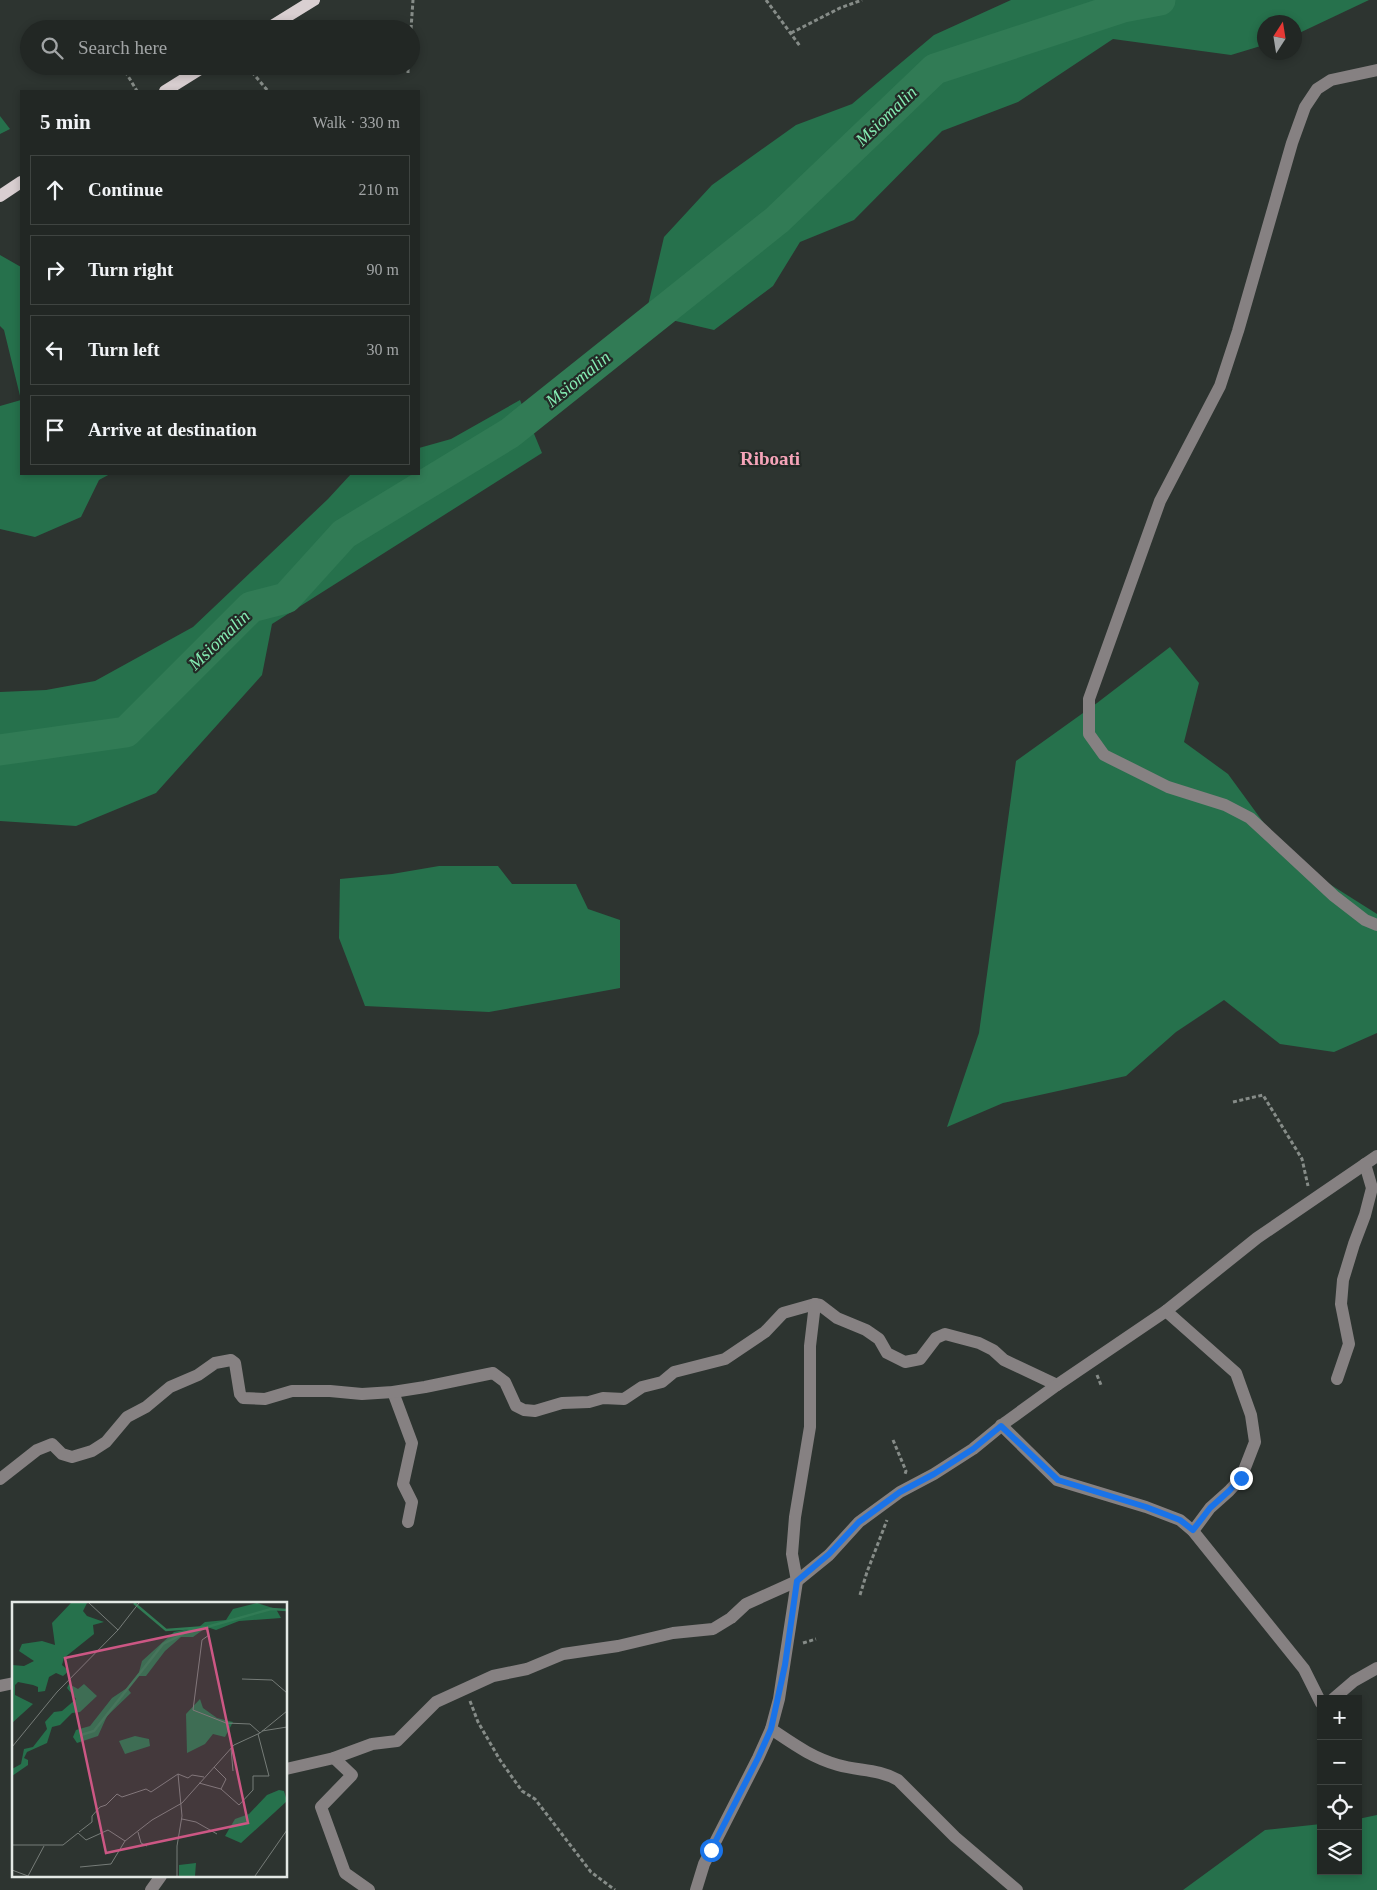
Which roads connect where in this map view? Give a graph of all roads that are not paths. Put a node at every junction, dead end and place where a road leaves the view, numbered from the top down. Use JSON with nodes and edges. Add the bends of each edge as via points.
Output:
{"nodes":[{"id":1,"x":314,"y":0,"type":"edge"},
{"id":2,"x":282,"y":20,"type":"edge"},
{"id":3,"x":1377,"y":70,"type":"edge"},
{"id":4,"x":191,"y":75,"type":"edge"},
{"id":5,"x":167,"y":90,"type":"edge"},
{"id":6,"x":20,"y":183,"type":"edge"},
{"id":7,"x":0,"y":196,"type":"edge"},
{"id":8,"x":1377,"y":925,"type":"edge"},
{"id":9,"x":1377,"y":1156,"type":"edge"},
{"id":10,"x":1365,"y":1164,"type":"junction"},
{"id":11,"x":815,"y":1304,"type":"junction"},
{"id":12,"x":1166,"y":1311,"type":"junction"},
{"id":13,"x":1337,"y":1379,"type":"dead end"},
{"id":14,"x":1057,"y":1385,"type":"junction"},
{"id":15,"x":394,"y":1392,"type":"junction"},
{"id":16,"x":1001,"y":1426,"type":"junction"},
{"id":17,"x":0,"y":1479,"type":"edge"},
{"id":18,"x":408,"y":1522,"type":"dead end"},
{"id":19,"x":1193,"y":1530,"type":"junction"},
{"id":20,"x":797,"y":1581,"type":"junction"},
{"id":21,"x":1377,"y":1668,"type":"edge"},
{"id":22,"x":1317,"y":1695,"type":"edge"},
{"id":23,"x":1338,"y":1695,"type":"edge"},
{"id":24,"x":771,"y":1729,"type":"junction"},
{"id":25,"x":334,"y":1758,"type":"junction"},
{"id":26,"x":288,"y":1769,"type":"edge"},
{"id":27,"x":160,"y":1878,"type":"edge"},
{"id":28,"x":151,"y":1890,"type":"edge"},
{"id":29,"x":369,"y":1890,"type":"edge"},
{"id":30,"x":696,"y":1890,"type":"edge"},
{"id":31,"x":1017,"y":1890,"type":"edge"}],
"edges":[{"from":1,"to":2,"type":"main road"},
{"from":3,"to":8,"type":"street","via":[[1331,80],[1317,89],[1305,107],[1220,386],[1160,501],[1089,699],[1089,734],[1104,755],[1168,787],[1225,805],[1250,818],[1334,896],[1365,920]]},
{"from":4,"to":5,"type":"main road"},
{"from":6,"to":7,"type":"main road"},
{"from":9,"to":10,"type":"street"},
{"from":10,"to":12,"type":"street","via":[[1257,1238]]},
{"from":10,"to":13,"type":"street","via":[[1372,1188],[1343,1280],[1341,1304],[1349,1344]]},
{"from":11,"to":14,"type":"street","via":[[866,1330],[879,1339],[887,1352],[905,1362],[920,1359],[936,1338],[945,1334],[979,1342],[1004,1360]]},
{"from":11,"to":15,"type":"street","via":[[783,1313],[765,1332],[726,1360],[674,1372],[662,1382],[642,1387],[624,1399],[603,1398],[562,1403],[535,1411],[524,1410],[516,1406],[505,1382],[493,1373]]},
{"from":11,"to":20,"type":"street","via":[[810,1346],[810,1427],[792,1554]]},
{"from":12,"to":14,"type":"street"},
{"from":12,"to":19,"type":"street","via":[[1236,1373],[1251,1415],[1255,1442],[1241,1478]]},
{"from":14,"to":16,"type":"street"},
{"from":15,"to":17,"type":"street","via":[[292,1391],[265,1399],[243,1398],[235,1363],[230,1360],[216,1363],[170,1387],[146,1407],[127,1417],[106,1442],[92,1451],[72,1457],[62,1454],[52,1444],[37,1450]]},
{"from":15,"to":18,"type":"street","via":[[412,1443],[403,1484],[412,1502]]},
{"from":16,"to":19,"type":"street","via":[[1058,1480],[1146,1507],[1180,1520]]},
{"from":16,"to":20,"type":"street","via":[[973,1449],[900,1492],[859,1522],[829,1554]]},
{"from":19,"to":22,"type":"street","via":[[1304,1669]]},
{"from":20,"to":24,"type":"street"},
{"from":20,"to":25,"type":"street","via":[[746,1604],[713,1629],[673,1633],[563,1654],[527,1669],[493,1676],[436,1702],[397,1741],[372,1744]]},
{"from":21,"to":23,"type":"street"},
{"from":24,"to":30,"type":"street","via":[[704,1864]]},
{"from":24,"to":31,"type":"street","via":[[814,1758],[887,1774],[898,1780],[955,1837]]},
{"from":25,"to":26,"type":"street"},
{"from":25,"to":29,"type":"street","via":[[352,1775],[321,1807],[345,1873]]},
{"from":27,"to":28,"type":"street"}]}
